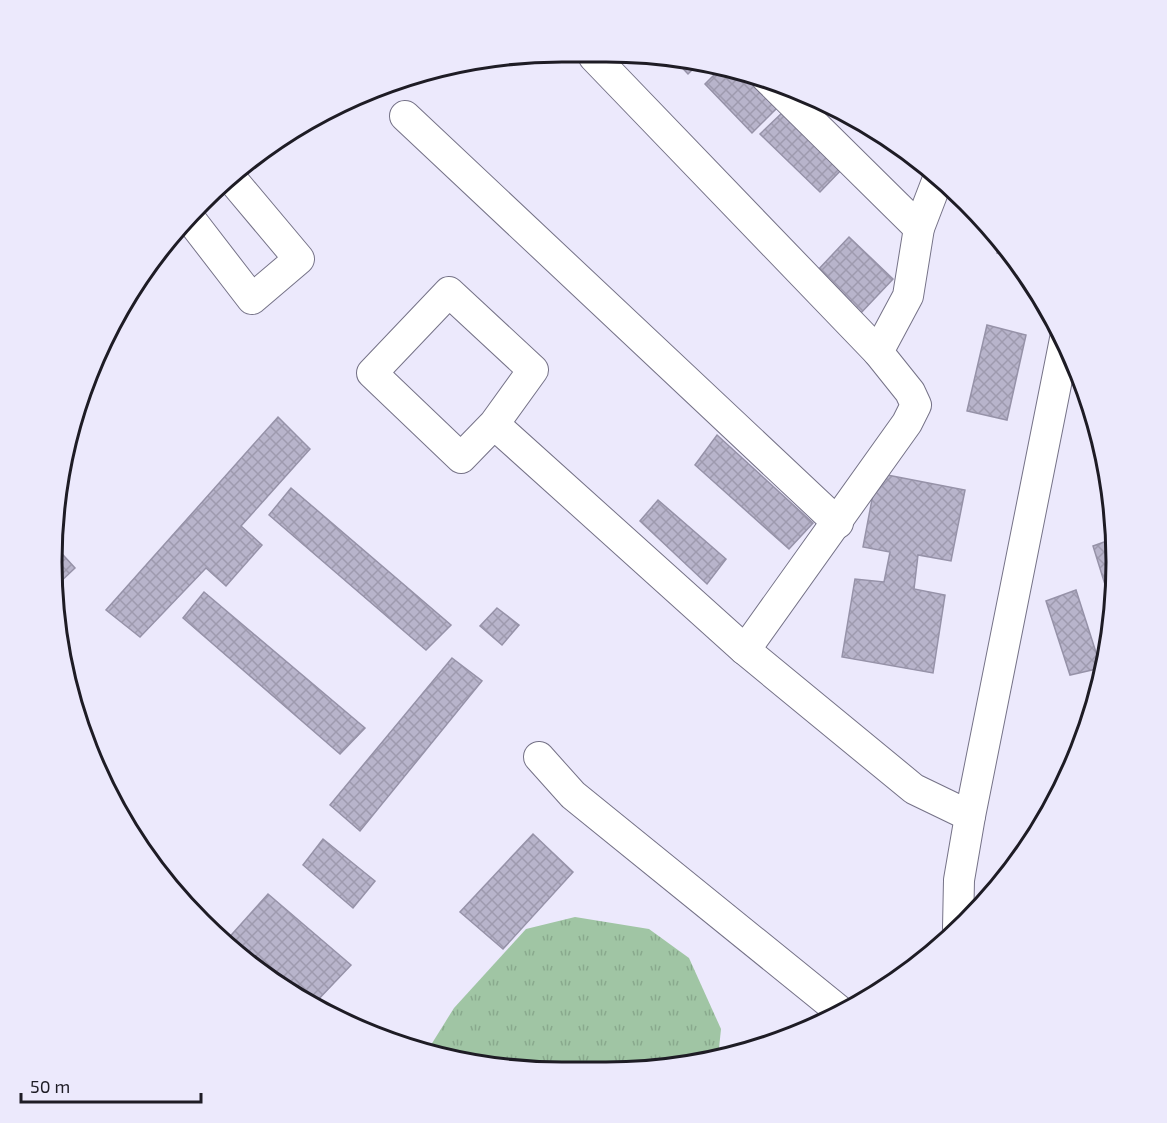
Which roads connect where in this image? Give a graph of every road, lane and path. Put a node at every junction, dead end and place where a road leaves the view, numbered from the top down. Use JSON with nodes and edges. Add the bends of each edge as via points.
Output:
{"nodes":[{"id":1,"x":599,"y":62,"type":"edge"},
{"id":2,"x":784,"y":95,"type":"edge"},
{"id":3,"x":405,"y":116,"type":"dead end"},
{"id":4,"x":235,"y":183,"type":"edge"},
{"id":5,"x":935,"y":186,"type":"edge"},
{"id":6,"x":194,"y":224,"type":"edge"},
{"id":7,"x":919,"y":228,"type":"junction"},
{"id":8,"x":878,"y":352,"type":"junction"},
{"id":9,"x":1061,"y":357,"type":"edge"},
{"id":10,"x":494,"y":424,"type":"junction"},
{"id":11,"x":838,"y":523,"type":"junction"},
{"id":12,"x":745,"y":650,"type":"junction"},
{"id":13,"x":539,"y":757,"type":"dead end"},
{"id":14,"x":970,"y":816,"type":"junction"},
{"id":15,"x":958,"y":916,"type":"edge"},
{"id":16,"x":834,"y":1006,"type":"edge"}],
"edges":[{"from":1,"to":8,"type":"lane"},
{"from":2,"to":7,"type":"lane"},
{"from":3,"to":11,"type":"lane"},
{"from":4,"to":6,"type":"lane","via":[[299,259],[252,299]]},
{"from":5,"to":7,"type":"lane"},
{"from":7,"to":8,"type":"lane","via":[[908,296]]},
{"from":8,"to":11,"type":"lane","via":[[916,405]]},
{"from":9,"to":14,"type":"lane"},
{"from":10,"to":10,"type":"lane","via":[[461,458],[372,373],[449,292],[532,370]]},
{"from":10,"to":12,"type":"lane"},
{"from":11,"to":12,"type":"lane"},
{"from":12,"to":14,"type":"lane","via":[[914,789]]},
{"from":13,"to":16,"type":"lane","via":[[573,795]]},
{"from":14,"to":15,"type":"lane","via":[[959,880]]}]}
